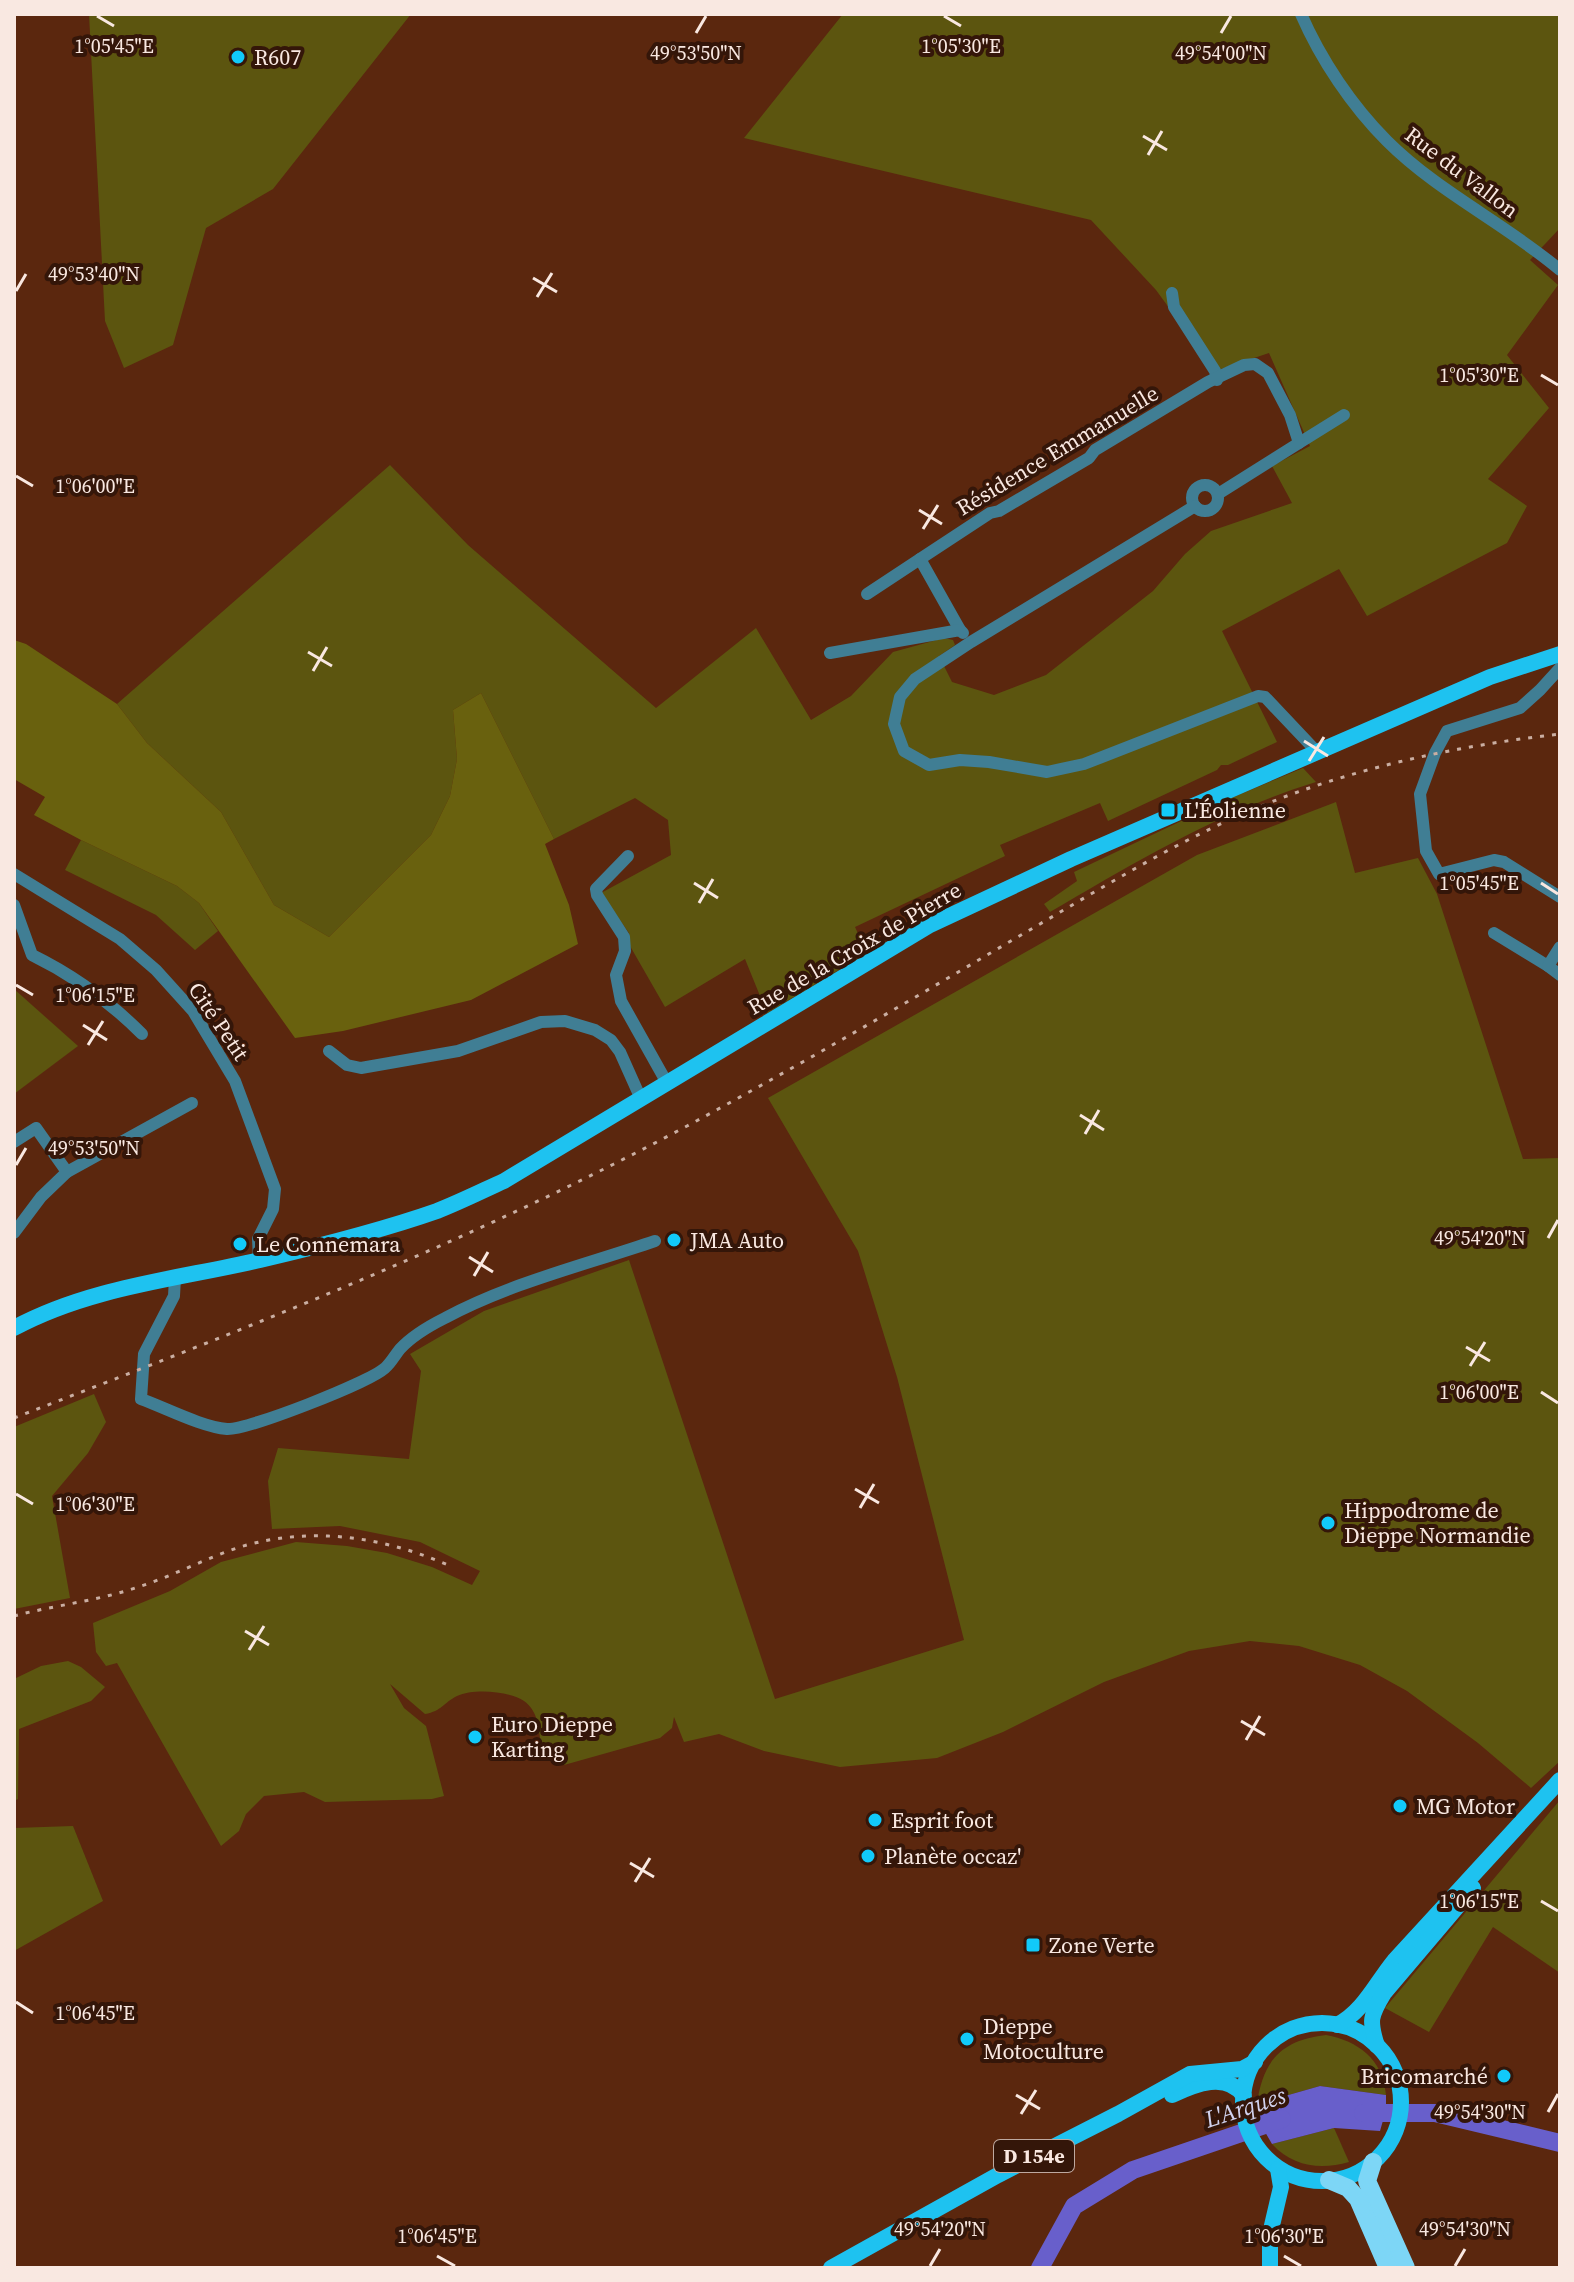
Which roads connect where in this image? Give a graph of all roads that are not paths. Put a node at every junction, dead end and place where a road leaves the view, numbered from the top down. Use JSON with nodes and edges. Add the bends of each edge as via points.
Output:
{"nodes":[{"id":1,"x":1301,"y":14,"type":"edge"},
{"id":2,"x":1560,"y":270,"type":"edge"},
{"id":3,"x":1172,"y":293,"type":"dead end"},
{"id":4,"x":1217,"y":380,"type":"junction"},
{"id":5,"x":1344,"y":415,"type":"dead end"},
{"id":6,"x":1299,"y":443,"type":"junction"},
{"id":7,"x":1218,"y":494,"type":"junction"},
{"id":8,"x":1195,"y":506,"type":"junction"},
{"id":9,"x":920,"y":559,"type":"junction"},
{"id":10,"x":867,"y":594,"type":"dead end"},
{"id":11,"x":960,"y":630,"type":"junction"},
{"id":12,"x":971,"y":642,"type":"junction"},
{"id":13,"x":830,"y":653,"type":"dead end"},
{"id":14,"x":1560,"y":654,"type":"edge"},
{"id":15,"x":1560,"y":668,"type":"edge"},
{"id":16,"x":1318,"y":753,"type":"junction"},
{"id":17,"x":628,"y":856,"type":"dead end"},
{"id":18,"x":14,"y":874,"type":"edge"},
{"id":19,"x":1560,"y":897,"type":"edge"},
{"id":20,"x":14,"y":905,"type":"edge"},
{"id":21,"x":1494,"y":933,"type":"dead end"},
{"id":22,"x":1560,"y":947,"type":"edge"},
{"id":23,"x":1548,"y":966,"type":"junction"},
{"id":24,"x":1560,"y":975,"type":"edge"},
{"id":25,"x":142,"y":1034,"type":"dead end"},
{"id":26,"x":329,"y":1051,"type":"dead end"},
{"id":27,"x":667,"y":1083,"type":"junction"},
{"id":28,"x":641,"y":1099,"type":"junction"},
{"id":29,"x":192,"y":1103,"type":"dead end"},
{"id":30,"x":14,"y":1142,"type":"edge"},
{"id":31,"x":67,"y":1172,"type":"junction"},
{"id":32,"x":14,"y":1233,"type":"edge"},
{"id":33,"x":655,"y":1241,"type":"dead end"},
{"id":34,"x":259,"y":1260,"type":"junction"},
{"id":35,"x":175,"y":1278,"type":"junction"},
{"id":36,"x":14,"y":1328,"type":"edge"},
{"id":37,"x":1560,"y":1780,"type":"edge"},
{"id":38,"x":1524,"y":1819,"type":"junction"},
{"id":39,"x":1337,"y":2025,"type":"junction"},
{"id":40,"x":1377,"y":2046,"type":"junction"},
{"id":41,"x":1255,"y":2062,"type":"junction"},
{"id":42,"x":1244,"y":2101,"type":"junction"},
{"id":43,"x":1373,"y":2162,"type":"junction"},
{"id":44,"x":1278,"y":2169,"type":"junction"},
{"id":45,"x":1305,"y":2180,"type":"junction"},
{"id":46,"x":1329,"y":2180,"type":"junction"},
{"id":47,"x":969,"y":2192,"type":"junction"},
{"id":48,"x":1279,"y":2200,"type":"junction"},
{"id":49,"x":831,"y":2268,"type":"edge"},
{"id":50,"x":1270,"y":2268,"type":"edge"},
{"id":51,"x":1388,"y":2268,"type":"edge"},
{"id":52,"x":1406,"y":2268,"type":"edge"}],
"edges":[{"from":1,"to":2,"type":"street","name":"Rue du Vallon","via":[[1327,64],[1387,141]]},
{"from":3,"to":4,"type":"street","via":[[1174,307]]},
{"from":4,"to":6,"type":"street","name":"Résidence Emmanuelle","via":[[1244,365],[1265,369]]},
{"from":4,"to":9,"type":"street","name":"Résidence Emmanuelle"},
{"from":5,"to":6,"type":"street"},
{"from":6,"to":7,"type":"street"},
{"from":7,"to":8,"type":"street","via":[[1213,509]]},
{"from":7,"to":8,"type":"street","via":[[1208,485],[1199,487],[1193,495]]},
{"from":8,"to":12,"type":"street"},
{"from":9,"to":10,"type":"street","name":"Résidence Emmanuelle"},
{"from":9,"to":11,"type":"street"},
{"from":11,"to":12,"type":"street"},
{"from":11,"to":13,"type":"street"},
{"from":12,"to":16,"type":"street","via":[[915,679],[900,697],[894,724],[904,751],[929,765],[960,760],[1047,772],[1084,764],[1258,696],[1265,697]]},
{"from":14,"to":16,"type":"main road","name":"Rue de la Croix de Pierre","via":[[1490,677]]},
{"from":15,"to":19,"type":"street","via":[[1520,708],[1453,727],[1444,735],[1420,804],[1426,851],[1439,874],[1494,860]]},
{"from":16,"to":27,"type":"main road","name":"Rue de la Croix de Pierre","via":[[930,925]]},
{"from":17,"to":27,"type":"street","via":[[596,889],[597,895],[624,937],[616,975],[621,1001]]},
{"from":18,"to":34,"type":"street","name":"Cité Petit","via":[[120,939],[193,1011],[235,1081],[275,1189],[273,1209],[258,1239]]},
{"from":20,"to":25,"type":"street","via":[[32,955],[91,989]]},
{"from":21,"to":23,"type":"street"},
{"from":22,"to":23,"type":"street"},
{"from":23,"to":24,"type":"street"},
{"from":26,"to":28,"type":"street","via":[[361,1068],[458,1051],[541,1022],[565,1021],[611,1040]]},
{"from":27,"to":28,"type":"main road","name":"Rue de la Croix de Pierre"},
{"from":28,"to":34,"type":"main road","name":"Rue de la Croix de Pierre","via":[[504,1181],[438,1210]]},
{"from":29,"to":31,"type":"street"},
{"from":30,"to":31,"type":"street","via":[[36,1128]]},
{"from":31,"to":32,"type":"street"},
{"from":33,"to":35,"type":"street","via":[[487,1299],[418,1334],[371,1378],[230,1429],[141,1399],[144,1354],[174,1296]]},
{"from":34,"to":35,"type":"main road","name":"Rue de la Croix de Pierre"},
{"from":35,"to":36,"type":"main road","name":"Rue de la Croix de Pierre","via":[[97,1295]]},
{"from":37,"to":38,"type":"main road"},
{"from":38,"to":39,"type":"main road","via":[[1394,1961],[1362,2005]]},
{"from":38,"to":40,"type":"main road","via":[[1384,1993],[1370,2029]]},
{"from":39,"to":40,"type":"main road"},
{"from":39,"to":41,"type":"main road","via":[[1310,2024],[1285,2033]]},
{"from":40,"to":43,"type":"main road","via":[[1399,2089],[1401,2117]]},
{"from":41,"to":42,"type":"main road"},
{"from":41,"to":47,"type":"main road","number":"D 154e","via":[[1242,2069],[1190,2074]]},
{"from":42,"to":44,"type":"main road","via":[[1250,2133]]},
{"from":42,"to":47,"type":"main road","number":"D 154e","via":[[1238,2086],[1200,2083],[1075,2149]]},
{"from":43,"to":46,"type":"main road","via":[[1353,2175]]},
{"from":43,"to":52,"type":"highway","via":[[1367,2181]]},
{"from":44,"to":45,"type":"main road"},
{"from":44,"to":48,"type":"main road"},
{"from":45,"to":46,"type":"main road"},
{"from":45,"to":48,"type":"main road"},
{"from":46,"to":51,"type":"highway","via":[[1358,2199]]},
{"from":47,"to":49,"type":"main road","number":"D 154e"},
{"from":48,"to":50,"type":"main road","via":[[1270,2234]]}]}
